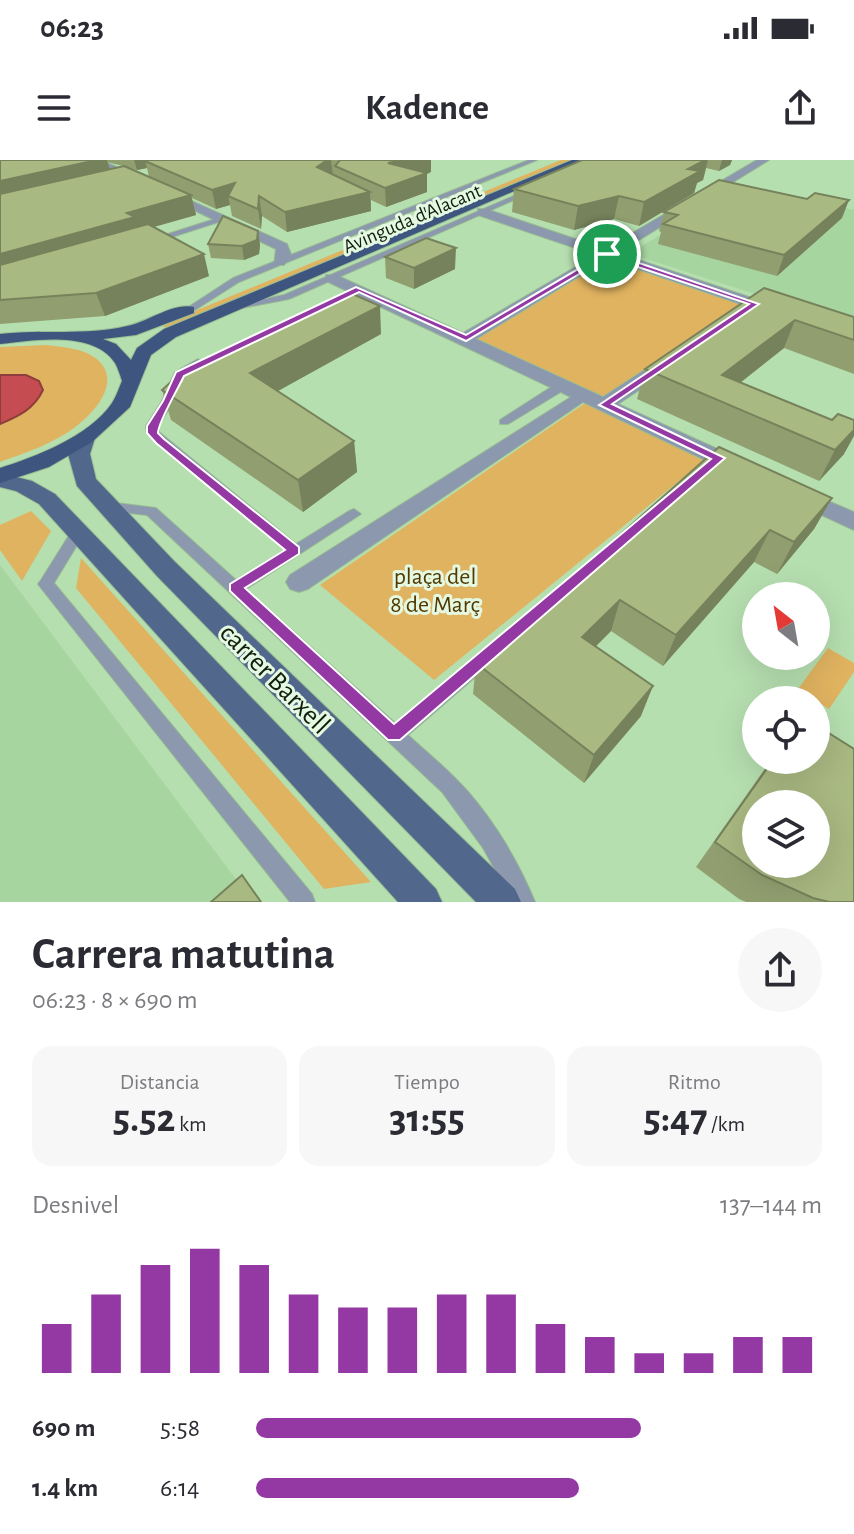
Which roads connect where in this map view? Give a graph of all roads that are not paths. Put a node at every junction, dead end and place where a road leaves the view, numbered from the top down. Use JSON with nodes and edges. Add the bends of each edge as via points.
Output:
{"nodes":[{"id":1,"x":93,"y":160,"type":"edge"},
{"id":2,"x":534,"y":160,"type":"edge"},
{"id":3,"x":553,"y":160,"type":"edge"},
{"id":4,"x":764,"y":160,"type":"edge"},
{"id":5,"x":584,"y":163,"type":"edge"},
{"id":6,"x":145,"y":174,"type":"edge"},
{"id":7,"x":710,"y":176,"type":"dead end"},
{"id":8,"x":131,"y":177,"type":"junction"},
{"id":9,"x":730,"y":180,"type":"junction"},
{"id":10,"x":115,"y":181,"type":"edge"},
{"id":11,"x":380,"y":210,"type":"edge"},
{"id":12,"x":482,"y":212,"type":"junction"},
{"id":13,"x":393,"y":216,"type":"junction"},
{"id":14,"x":221,"y":220,"type":"junction"},
{"id":15,"x":135,"y":245,"type":"edge"},
{"id":16,"x":607,"y":254,"type":"junction"},
{"id":17,"x":279,"y":262,"type":"junction"},
{"id":18,"x":331,"y":278,"type":"junction"},
{"id":19,"x":755,"y":304,"type":"junction"},
{"id":20,"x":237,"y":306,"type":"junction"},
{"id":21,"x":192,"y":308,"type":"junction"},
{"id":22,"x":798,"y":318,"type":"edge"},
{"id":23,"x":730,"y":321,"type":"edge"},
{"id":24,"x":74,"y":337,"type":"junction"},
{"id":25,"x":466,"y":338,"type":"junction"},
{"id":26,"x":0,"y":339,"type":"edge"},
{"id":27,"x":680,"y":354,"type":"edge"},
{"id":28,"x":206,"y":359,"type":"edge"},
{"id":29,"x":130,"y":379,"type":"junction"},
{"id":30,"x":566,"y":393,"type":"junction"},
{"id":31,"x":604,"y":405,"type":"junction"},
{"id":32,"x":504,"y":422,"type":"dead end"},
{"id":33,"x":85,"y":438,"type":"junction"},
{"id":34,"x":0,"y":478,"type":"edge"},
{"id":35,"x":108,"y":507,"type":"junction"},
{"id":36,"x":354,"y":514,"type":"dead end"},
{"id":37,"x":854,"y":522,"type":"edge"},
{"id":38,"x":78,"y":532,"type":"junction"},
{"id":39,"x":294,"y":550,"type":"junction"},
{"id":40,"x":299,"y":582,"type":"dead end"},
{"id":41,"x":235,"y":588,"type":"junction"},
{"id":42,"x":505,"y":641,"type":"edge"},
{"id":43,"x":394,"y":735,"type":"junction"},
{"id":44,"x":304,"y":902,"type":"edge"},
{"id":45,"x":423,"y":902,"type":"edge"},
{"id":46,"x":502,"y":902,"type":"edge"},
{"id":47,"x":524,"y":902,"type":"edge"}],
"edges":[{"from":1,"to":8,"type":"street"},
{"from":2,"to":13,"type":"lane","name":"Avinguda d'Alacant"},
{"from":3,"to":21,"type":"highway","name":"Avinguda d'Alacant"},
{"from":4,"to":9,"type":"street"},
{"from":5,"to":12,"type":"lane","name":"Avinguda d'Alacant"},
{"from":5,"to":20,"type":"highway","name":"Avinguda d'Alacant"},
{"from":6,"to":8,"type":"street"},
{"from":7,"to":9,"type":"street"},
{"from":8,"to":10,"type":"street"},
{"from":8,"to":14,"type":"street"},
{"from":9,"to":16,"type":"street"},
{"from":11,"to":13,"type":"lane"},
{"from":12,"to":16,"type":"street"},
{"from":12,"to":18,"type":"lane","name":"Avinguda d'Alacant"},
{"from":13,"to":17,"type":"lane","name":"Avinguda d'Alacant"},
{"from":14,"to":15,"type":"lane"},
{"from":14,"to":17,"type":"street","via":[[282,247]]},
{"from":16,"to":19,"type":"street"},
{"from":16,"to":25,"type":"street"},
{"from":17,"to":21,"type":"lane","name":"Avinguda d'Alacant","via":[[236,280]]},
{"from":18,"to":20,"type":"lane","name":"Avinguda d'Alacant","via":[[286,297]]},
{"from":18,"to":25,"type":"street"},
{"from":19,"to":22,"type":"street"},
{"from":19,"to":23,"type":"street"},
{"from":20,"to":29,"type":"highway","name":"Avinguda d'Alacant","via":[[170,333],[143,352]]},
{"from":21,"to":24,"type":"highway","name":"Avinguda d'Alacant","via":[[130,331]]},
{"from":24,"to":26,"type":"highway"},
{"from":24,"to":29,"type":"highway","via":[[121,357]]},
{"from":25,"to":30,"type":"street"},
{"from":27,"to":31,"type":"street"},
{"from":28,"to":39,"type":"lane","via":[[179,374],[153,433]]},
{"from":29,"to":33,"type":"highway","name":"Avinguda d'Alacant","via":[[120,407]]},
{"from":30,"to":31,"type":"street"},
{"from":30,"to":32,"type":"lane","via":[[560,388]]},
{"from":30,"to":40,"type":"street"},
{"from":31,"to":37,"type":"street","via":[[714,463]]},
{"from":33,"to":34,"type":"highway","name":"Avinguda d'Alacant"},
{"from":33,"to":35,"type":"main road","name":"carrer Barxell","via":[[79,454],[85,481]]},
{"from":34,"to":38,"type":"main road","name":"carrer Barxell","via":[[47,499]]},
{"from":35,"to":41,"type":"lane","via":[[151,511]]},
{"from":35,"to":46,"type":"main road","name":"carrer Barxell"},
{"from":36,"to":39,"type":"lane"},
{"from":38,"to":44,"type":"lane","via":[[46,584]]},
{"from":38,"to":45,"type":"main road","name":"carrer Barxell"},
{"from":39,"to":41,"type":"lane"},
{"from":41,"to":43,"type":"lane"},
{"from":42,"to":43,"type":"lane"},
{"from":43,"to":47,"type":"lane","via":[[477,818]]}]}
